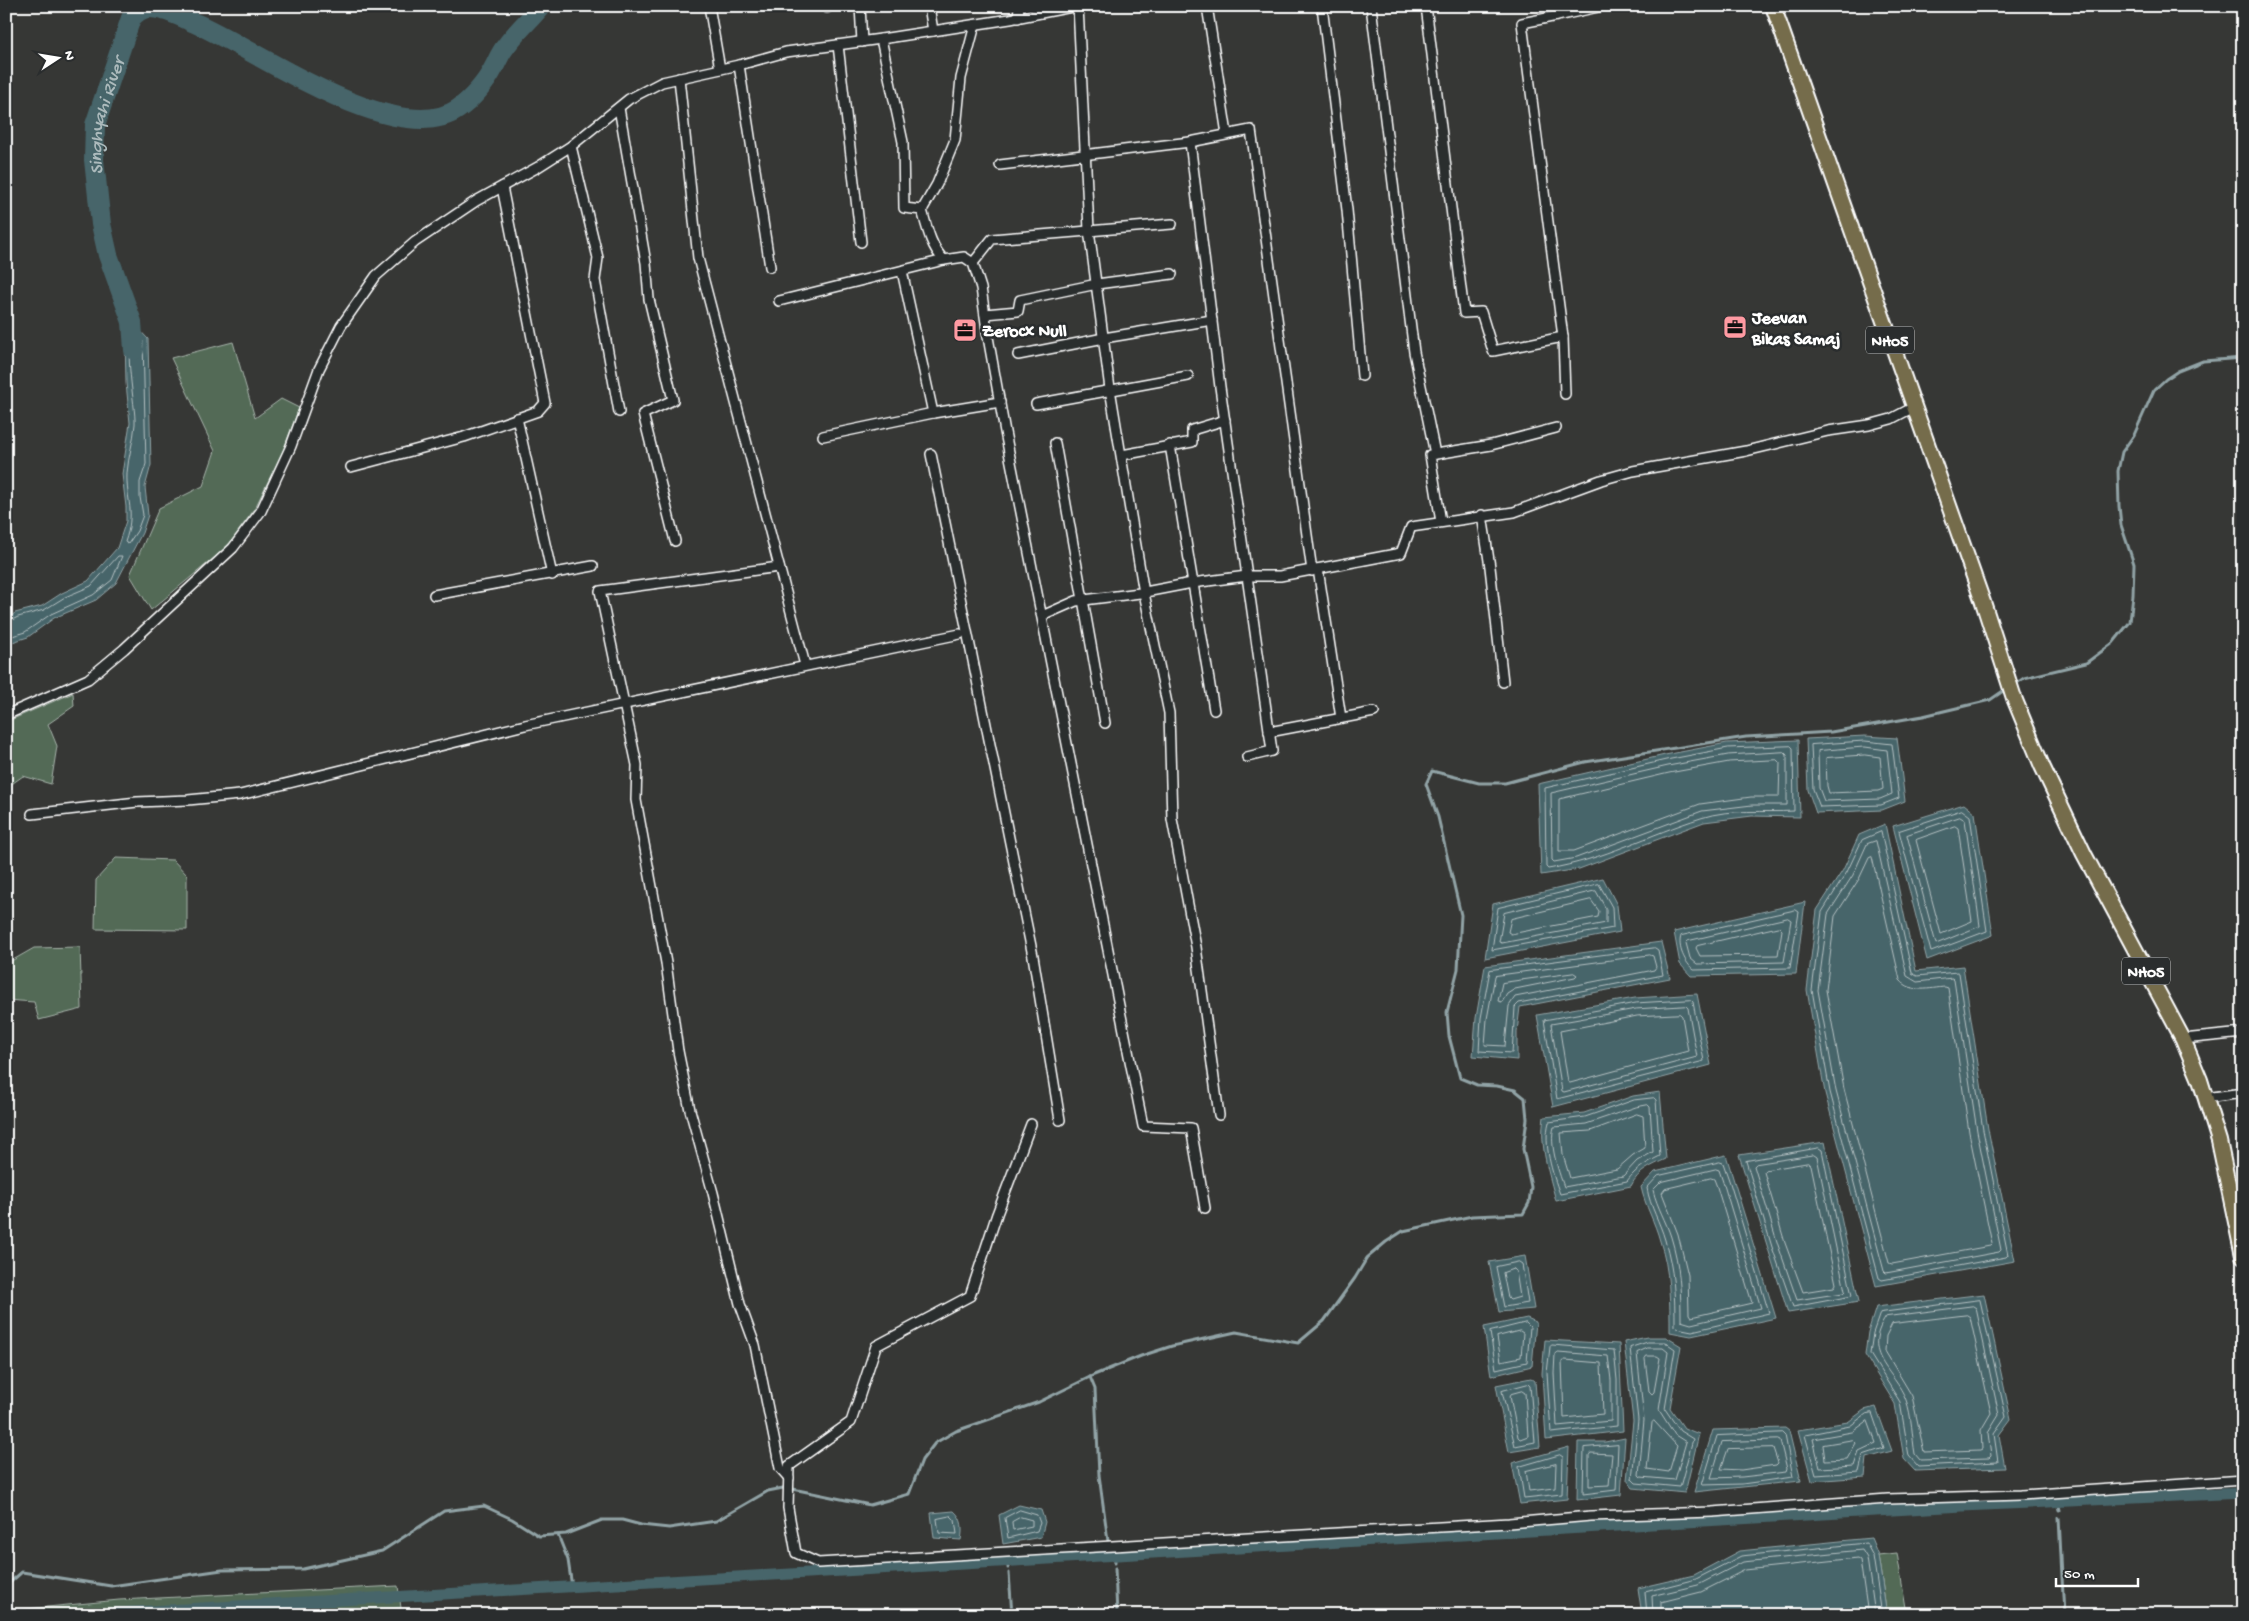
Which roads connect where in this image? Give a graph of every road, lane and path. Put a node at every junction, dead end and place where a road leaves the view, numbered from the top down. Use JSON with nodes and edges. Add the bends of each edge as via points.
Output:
{"nodes":[{"id":1,"x":709,"y":6,"type":"edge"},
{"id":2,"x":860,"y":6,"type":"edge"},
{"id":3,"x":929,"y":6,"type":"edge"},
{"id":4,"x":1019,"y":6,"type":"edge"},
{"id":5,"x":1077,"y":6,"type":"edge"},
{"id":6,"x":1207,"y":6,"type":"edge"},
{"id":7,"x":1322,"y":6,"type":"edge"},
{"id":8,"x":1371,"y":6,"type":"edge"},
{"id":9,"x":1426,"y":6,"type":"edge"},
{"id":10,"x":1555,"y":6,"type":"edge"},
{"id":11,"x":1603,"y":6,"type":"edge"},
{"id":12,"x":1773,"y":6,"type":"edge"},
{"id":13,"x":1557,"y":16,"type":"junction"},
{"id":14,"x":1018,"y":18,"type":"junction"},
{"id":15,"x":974,"y":25,"type":"junction"},
{"id":16,"x":933,"y":31,"type":"junction"},
{"id":17,"x":882,"y":39,"type":"junction"},
{"id":18,"x":862,"y":42,"type":"junction"},
{"id":19,"x":838,"y":45,"type":"junction"},
{"id":20,"x":739,"y":65,"type":"junction"},
{"id":21,"x":720,"y":69,"type":"junction"},
{"id":22,"x":679,"y":78,"type":"junction"},
{"id":23,"x":619,"y":108,"type":"junction"},
{"id":24,"x":1227,"y":134,"type":"junction"},
{"id":25,"x":1190,"y":142,"type":"junction"},
{"id":26,"x":571,"y":146,"type":"junction"},
{"id":27,"x":1084,"y":154,"type":"junction"},
{"id":28,"x":1000,"y":165,"type":"dead end"},
{"id":29,"x":502,"y":187,"type":"junction"},
{"id":30,"x":922,"y":210,"type":"junction"},
{"id":31,"x":1172,"y":224,"type":"dead end"},
{"id":32,"x":1089,"y":230,"type":"junction"},
{"id":33,"x":861,"y":242,"type":"dead end"},
{"id":34,"x":944,"y":260,"type":"junction"},
{"id":35,"x":973,"y":262,"type":"junction"},
{"id":36,"x":770,"y":267,"type":"dead end"},
{"id":37,"x":902,"y":270,"type":"junction"},
{"id":38,"x":1172,"y":274,"type":"dead end"},
{"id":39,"x":1097,"y":284,"type":"junction"},
{"id":40,"x":779,"y":301,"type":"dead end"},
{"id":41,"x":985,"y":314,"type":"junction"},
{"id":42,"x":1212,"y":320,"type":"junction"},
{"id":43,"x":1563,"y":337,"type":"junction"},
{"id":44,"x":1104,"y":338,"type":"junction"},
{"id":45,"x":1018,"y":355,"type":"dead end"},
{"id":46,"x":1188,"y":376,"type":"dead end"},
{"id":47,"x":1362,"y":376,"type":"dead end"},
{"id":48,"x":1110,"y":390,"type":"junction"},
{"id":49,"x":1565,"y":394,"type":"dead end"},
{"id":50,"x":1000,"y":402,"type":"junction"},
{"id":51,"x":1036,"y":404,"type":"dead end"},
{"id":52,"x":1914,"y":407,"type":"junction"},
{"id":53,"x":619,"y":412,"type":"dead end"},
{"id":54,"x":933,"y":412,"type":"junction"},
{"id":55,"x":517,"y":418,"type":"junction"},
{"id":56,"x":1225,"y":420,"type":"junction"},
{"id":57,"x":1556,"y":428,"type":"dead end"},
{"id":58,"x":823,"y":436,"type":"dead end"},
{"id":59,"x":1055,"y":443,"type":"dead end"},
{"id":60,"x":1170,"y":445,"type":"junction"},
{"id":61,"x":930,"y":454,"type":"dead end"},
{"id":62,"x":1435,"y":454,"type":"junction"},
{"id":63,"x":1122,"y":455,"type":"junction"},
{"id":64,"x":352,"y":467,"type":"dead end"},
{"id":65,"x":1482,"y":515,"type":"junction"},
{"id":66,"x":1441,"y":522,"type":"junction"},
{"id":67,"x":675,"y":542,"type":"dead end"},
{"id":68,"x":593,"y":566,"type":"dead end"},
{"id":69,"x":779,"y":567,"type":"junction"},
{"id":70,"x":1315,"y":570,"type":"junction"},
{"id":71,"x":552,"y":575,"type":"junction"},
{"id":72,"x":1247,"y":576,"type":"junction"},
{"id":73,"x":1192,"y":583,"type":"junction"},
{"id":74,"x":1144,"y":593,"type":"junction"},
{"id":75,"x":434,"y":595,"type":"dead end"},
{"id":76,"x":1084,"y":600,"type":"junction"},
{"id":77,"x":1042,"y":616,"type":"junction"},
{"id":78,"x":960,"y":634,"type":"dead end"},
{"id":79,"x":805,"y":665,"type":"junction"},
{"id":80,"x":1503,"y":682,"type":"dead end"},
{"id":81,"x":624,"y":704,"type":"junction"},
{"id":82,"x":1214,"y":710,"type":"dead end"},
{"id":83,"x":1374,"y":712,"type":"dead end"},
{"id":84,"x":6,"y":715,"type":"edge"},
{"id":85,"x":1342,"y":718,"type":"junction"},
{"id":86,"x":1105,"y":723,"type":"dead end"},
{"id":87,"x":1269,"y":732,"type":"junction"},
{"id":88,"x":1247,"y":757,"type":"dead end"},
{"id":89,"x":32,"y":814,"type":"dead end"},
{"id":90,"x":2243,"y":1033,"type":"edge"},
{"id":91,"x":2183,"y":1039,"type":"junction"},
{"id":92,"x":2243,"y":1094,"type":"edge"},
{"id":93,"x":2205,"y":1098,"type":"junction"},
{"id":94,"x":1220,"y":1115,"type":"dead end"},
{"id":95,"x":1060,"y":1120,"type":"dead end"},
{"id":96,"x":1032,"y":1124,"type":"dead end"},
{"id":97,"x":1205,"y":1208,"type":"dead end"},
{"id":98,"x":2243,"y":1256,"type":"edge"},
{"id":99,"x":789,"y":1478,"type":"junction"},
{"id":100,"x":2243,"y":1480,"type":"edge"}],
"edges":[{"from":1,"to":21,"type":"street"},
{"from":2,"to":18,"type":"street"},
{"from":3,"to":16,"type":"street"},
{"from":4,"to":14,"type":"street"},
{"from":5,"to":14,"type":"street"},
{"from":5,"to":27,"type":"street"},
{"from":6,"to":24,"type":"street"},
{"from":7,"to":47,"type":"street","via":[[1347,210]]},
{"from":8,"to":62,"type":"street","via":[[1414,352]]},
{"from":9,"to":43,"type":"street","via":[[1464,313],[1481,312],[1493,351]]},
{"from":10,"to":13,"type":"street"},
{"from":11,"to":13,"type":"street"},
{"from":12,"to":52,"type":"main road","number":"NH05"},
{"from":13,"to":43,"type":"street","via":[[1522,24]]},
{"from":14,"to":15,"type":"street"},
{"from":15,"to":16,"type":"street"},
{"from":15,"to":30,"type":"street","via":[[962,78],[955,140]]},
{"from":16,"to":17,"type":"street"},
{"from":17,"to":18,"type":"street"},
{"from":17,"to":30,"type":"street","via":[[903,142],[904,208]]},
{"from":18,"to":19,"type":"street"},
{"from":19,"to":20,"type":"street","via":[[786,52]]},
{"from":19,"to":33,"type":"street"},
{"from":20,"to":21,"type":"street"},
{"from":20,"to":36,"type":"street"},
{"from":21,"to":22,"type":"street"},
{"from":22,"to":23,"type":"street","via":[[662,82]]},
{"from":22,"to":69,"type":"street","via":[[698,258]]},
{"from":23,"to":26,"type":"street"},
{"from":23,"to":67,"type":"street","via":[[646,263],[649,299],[673,400],[643,414]]},
{"from":24,"to":25,"type":"street"},
{"from":24,"to":70,"type":"street","via":[[1251,130]]},
{"from":25,"to":27,"type":"street"},
{"from":25,"to":42,"type":"street"},
{"from":26,"to":29,"type":"street"},
{"from":26,"to":53,"type":"street","via":[[598,258],[595,280]]},
{"from":27,"to":28,"type":"street"},
{"from":27,"to":32,"type":"street"},
{"from":29,"to":55,"type":"street","via":[[545,402],[538,411]]},
{"from":29,"to":84,"type":"street","via":[[415,242],[376,276],[341,326],[319,369],[291,446],[261,512],[233,548],[88,679]]},
{"from":30,"to":34,"type":"street","via":[[937,253]]},
{"from":31,"to":32,"type":"street"},
{"from":32,"to":35,"type":"street","via":[[992,239]]},
{"from":32,"to":39,"type":"street"},
{"from":34,"to":35,"type":"street","via":[[964,257]]},
{"from":34,"to":37,"type":"street"},
{"from":35,"to":41,"type":"street"},
{"from":37,"to":40,"type":"street"},
{"from":37,"to":54,"type":"street"},
{"from":38,"to":39,"type":"street"},
{"from":39,"to":41,"type":"street","via":[[1020,300],[1018,311]]},
{"from":39,"to":44,"type":"street"},
{"from":41,"to":50,"type":"street"},
{"from":42,"to":44,"type":"street"},
{"from":42,"to":56,"type":"street"},
{"from":43,"to":49,"type":"street"},
{"from":44,"to":45,"type":"street"},
{"from":44,"to":48,"type":"street"},
{"from":46,"to":48,"type":"street"},
{"from":48,"to":51,"type":"street"},
{"from":48,"to":63,"type":"street"},
{"from":50,"to":54,"type":"street"},
{"from":50,"to":77,"type":"street"},
{"from":52,"to":65,"type":"street","via":[[1892,419],[1869,425],[1633,471],[1573,489],[1514,512]]},
{"from":52,"to":91,"type":"main road","number":"NH05","via":[[2014,698],[2042,766],[2084,854]]},
{"from":54,"to":58,"type":"street"},
{"from":55,"to":64,"type":"street","via":[[464,437]]},
{"from":55,"to":71,"type":"street"},
{"from":56,"to":60,"type":"street","via":[[1192,430],[1192,442]]},
{"from":56,"to":72,"type":"street"},
{"from":57,"to":62,"type":"street","via":[[1492,445]]},
{"from":59,"to":76,"type":"street"},
{"from":60,"to":63,"type":"street"},
{"from":60,"to":73,"type":"street"},
{"from":61,"to":95,"type":"street","via":[[1034,956]]},
{"from":62,"to":66,"type":"street","via":[[1430,455]]},
{"from":63,"to":74,"type":"street"},
{"from":65,"to":66,"type":"street"},
{"from":65,"to":80,"type":"street"},
{"from":66,"to":70,"type":"street","via":[[1411,526],[1401,553]]},
{"from":68,"to":71,"type":"street"},
{"from":69,"to":79,"type":"street"},
{"from":69,"to":81,"type":"street","via":[[600,591]]},
{"from":70,"to":72,"type":"street","via":[[1280,576]]},
{"from":70,"to":85,"type":"street"},
{"from":71,"to":75,"type":"street"},
{"from":72,"to":73,"type":"street"},
{"from":72,"to":87,"type":"street"},
{"from":73,"to":74,"type":"street"},
{"from":73,"to":82,"type":"street"},
{"from":74,"to":76,"type":"street"},
{"from":74,"to":94,"type":"street","via":[[1169,713],[1172,819],[1196,947]]},
{"from":76,"to":77,"type":"street"},
{"from":76,"to":86,"type":"street"},
{"from":77,"to":97,"type":"street","via":[[1143,1126],[1191,1128]]},
{"from":78,"to":79,"type":"street"},
{"from":79,"to":81,"type":"street"},
{"from":81,"to":89,"type":"street","via":[[240,795]]},
{"from":81,"to":99,"type":"street","via":[[637,765],[636,800],[690,1110],[714,1193],[740,1304],[756,1345],[780,1468]]},
{"from":83,"to":85,"type":"street"},
{"from":85,"to":87,"type":"street"},
{"from":87,"to":88,"type":"street","via":[[1272,751]]},
{"from":90,"to":91,"type":"street"},
{"from":91,"to":93,"type":"main road","number":"NH05"},
{"from":92,"to":93,"type":"street"},
{"from":93,"to":98,"type":"main road","number":"NH05","via":[[2219,1141]]},
{"from":96,"to":99,"type":"street","via":[[970,1296],[876,1346],[851,1422],[789,1466]]},
{"from":99,"to":100,"type":"street","via":[[788,1508],[796,1553],[818,1563]]}]}
